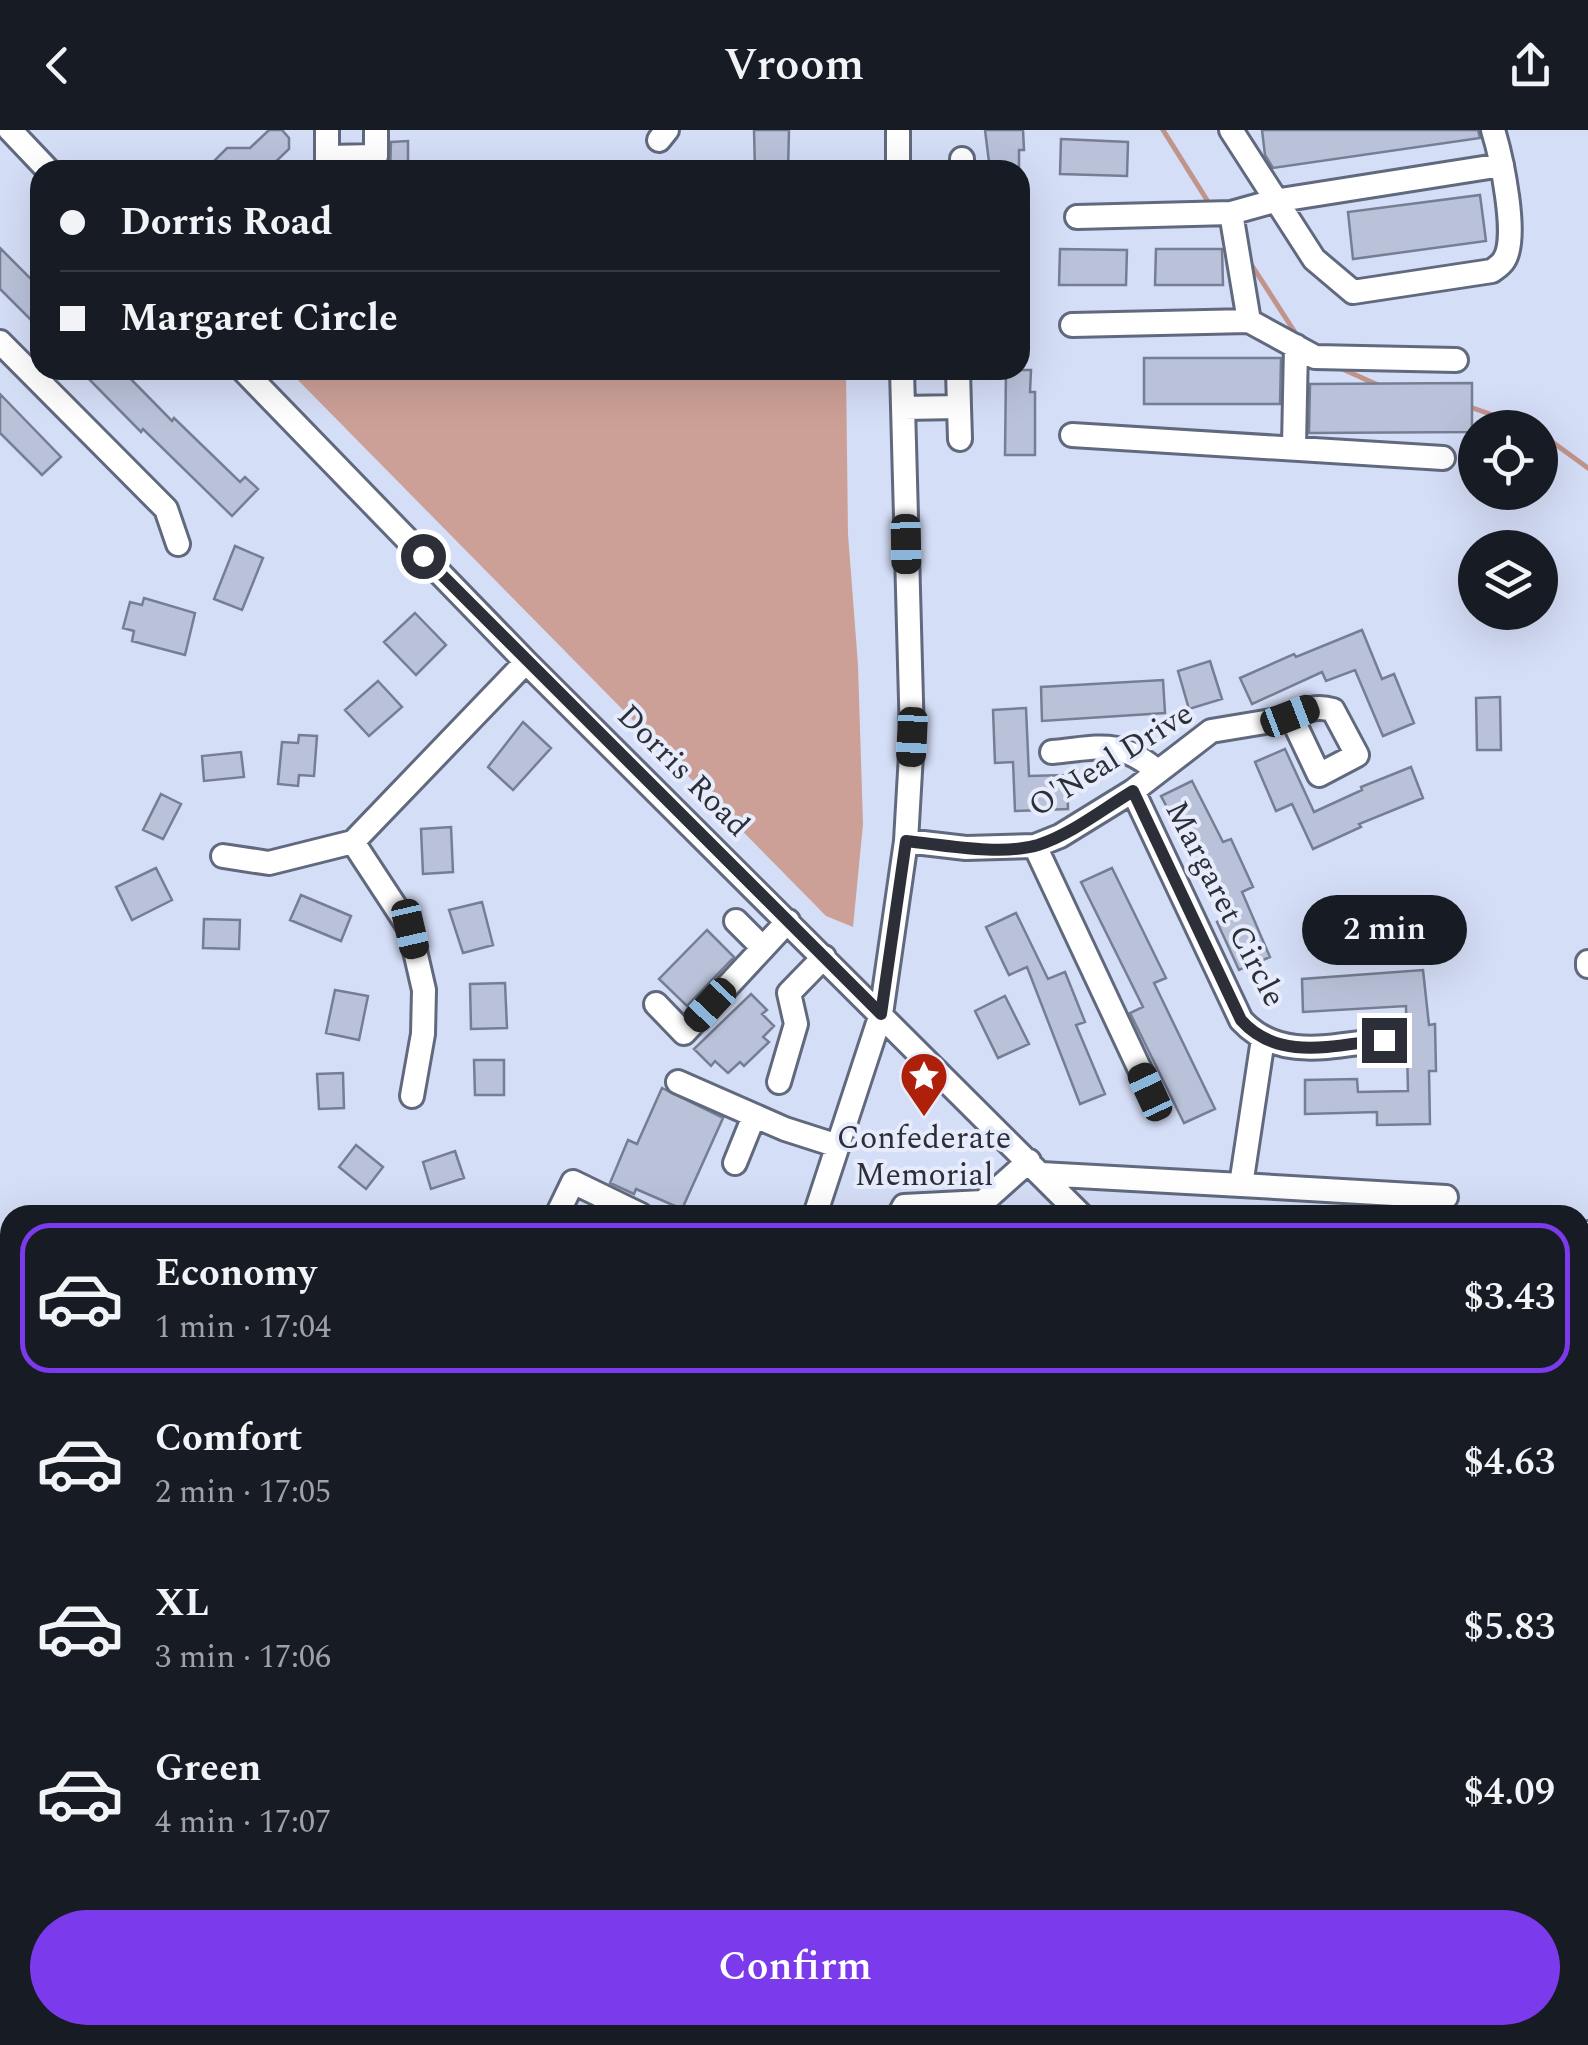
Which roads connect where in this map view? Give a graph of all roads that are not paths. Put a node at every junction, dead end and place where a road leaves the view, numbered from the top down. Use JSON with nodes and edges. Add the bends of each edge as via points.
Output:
{"nodes":[{"id":1,"x":10,"y":130,"type":"edge"},
{"id":2,"x":327,"y":130,"type":"edge"},
{"id":3,"x":376,"y":130,"type":"edge"},
{"id":4,"x":898,"y":130,"type":"edge"},
{"id":5,"x":1231,"y":130,"type":"edge"},
{"id":6,"x":1493,"y":130,"type":"edge"},
{"id":7,"x":38,"y":160,"type":"edge"},
{"id":8,"x":327,"y":160,"type":"edge"},
{"id":9,"x":348,"y":160,"type":"edge"},
{"id":10,"x":898,"y":160,"type":"edge"},
{"id":11,"x":1502,"y":165,"type":"junction"},
{"id":12,"x":1274,"y":201,"type":"junction"},
{"id":13,"x":1232,"y":214,"type":"junction"},
{"id":14,"x":1077,"y":217,"type":"dead end"},
{"id":15,"x":1250,"y":321,"type":"junction"},
{"id":16,"x":1072,"y":325,"type":"dead end"},
{"id":17,"x":0,"y":342,"type":"edge"},
{"id":18,"x":1296,"y":346,"type":"junction"},
{"id":19,"x":1456,"y":360,"type":"dead end"},
{"id":20,"x":30,"y":372,"type":"edge"},
{"id":21,"x":38,"y":380,"type":"edge"},
{"id":22,"x":253,"y":380,"type":"edge"},
{"id":23,"x":902,"y":380,"type":"edge"},
{"id":24,"x":958,"y":380,"type":"edge"},
{"id":25,"x":959,"y":407,"type":"junction"},
{"id":26,"x":903,"y":408,"type":"junction"},
{"id":27,"x":1072,"y":435,"type":"dead end"},
{"id":28,"x":960,"y":439,"type":"dead end"},
{"id":29,"x":1294,"y":446,"type":"junction"},
{"id":30,"x":1443,"y":458,"type":"dead end"},
{"id":31,"x":178,"y":544,"type":"dead end"},
{"id":32,"x":526,"y":662,"type":"junction"},
{"id":33,"x":1290,"y":716,"type":"dead end"},
{"id":34,"x":1052,"y":752,"type":"dead end"},
{"id":35,"x":1157,"y":771,"type":"junction"},
{"id":36,"x":1133,"y":791,"type":"junction"},
{"id":37,"x":906,"y":841,"type":"junction"},
{"id":38,"x":353,"y":842,"type":"junction"},
{"id":39,"x":1034,"y":846,"type":"junction"},
{"id":40,"x":223,"y":856,"type":"dead end"},
{"id":41,"x":736,"y":921,"type":"dead end"},
{"id":42,"x":788,"y":922,"type":"junction"},
{"id":43,"x":763,"y":948,"type":"junction"},
{"id":44,"x":824,"y":958,"type":"junction"},
{"id":45,"x":656,"y":1004,"type":"dead end"},
{"id":46,"x":881,"y":1014,"type":"junction"},
{"id":47,"x":1264,"y":1039,"type":"junction"},
{"id":48,"x":1384,"y":1040,"type":"dead end"},
{"id":49,"x":678,"y":1082,"type":"dead end"},
{"id":50,"x":779,"y":1082,"type":"dead end"},
{"id":51,"x":1150,"y":1092,"type":"dead end"},
{"id":52,"x":412,"y":1096,"type":"dead end"},
{"id":53,"x":754,"y":1116,"type":"junction"},
{"id":54,"x":838,"y":1146,"type":"junction"},
{"id":55,"x":735,"y":1163,"type":"dead end"},
{"id":56,"x":1035,"y":1167,"type":"junction"},
{"id":57,"x":1241,"y":1185,"type":"junction"},
{"id":58,"x":1446,"y":1197,"type":"dead end"},
{"id":59,"x":562,"y":1205,"type":"edge"},
{"id":60,"x":620,"y":1205,"type":"edge"},
{"id":61,"x":818,"y":1205,"type":"edge"},
{"id":62,"x":985,"y":1205,"type":"edge"},
{"id":63,"x":1071,"y":1205,"type":"edge"}],
"edges":[{"from":1,"to":7,"type":"street"},
{"from":2,"to":8,"type":"street"},
{"from":3,"to":9,"type":"street","via":[[376,156]]},
{"from":4,"to":10,"type":"street"},
{"from":5,"to":12,"type":"street"},
{"from":6,"to":11,"type":"street"},
{"from":11,"to":12,"type":"street"},
{"from":11,"to":12,"type":"street","via":[[1510,242],[1505,260],[1492,271],[1352,292],[1314,259]]},
{"from":12,"to":13,"type":"street"},
{"from":13,"to":14,"type":"street"},
{"from":13,"to":15,"type":"street"},
{"from":15,"to":16,"type":"street"},
{"from":15,"to":18,"type":"street"},
{"from":17,"to":20,"type":"street"},
{"from":18,"to":19,"type":"street","via":[[1315,357]]},
{"from":18,"to":29,"type":"street"},
{"from":21,"to":31,"type":"street","via":[[166,509]]},
{"from":22,"to":32,"type":"street","name":"Dorris Road"},
{"from":23,"to":26,"type":"street"},
{"from":24,"to":25,"type":"street"},
{"from":25,"to":26,"type":"street"},
{"from":25,"to":28,"type":"street"},
{"from":26,"to":37,"type":"street","via":[[912,737]]},
{"from":27,"to":29,"type":"street"},
{"from":29,"to":30,"type":"street"},
{"from":32,"to":38,"type":"street"},
{"from":32,"to":42,"type":"street","name":"Dorris Road"},
{"from":33,"to":35,"type":"street","name":"O'Neal Drive","via":[[1211,731]]},
{"from":34,"to":35,"type":"street","via":[[1117,746]]},
{"from":35,"to":36,"type":"street","name":"O'Neal Drive"},
{"from":36,"to":39,"type":"street","name":"O'Neal Drive"},
{"from":36,"to":47,"type":"street","name":"Margaret Circle","via":[[1241,1020]]},
{"from":37,"to":39,"type":"street","name":"O'Neal Drive"},
{"from":37,"to":46,"type":"street"},
{"from":38,"to":40,"type":"street","via":[[269,863]]},
{"from":38,"to":52,"type":"street","via":[[410,929],[424,990]]},
{"from":39,"to":51,"type":"street"},
{"from":41,"to":43,"type":"street"},
{"from":42,"to":43,"type":"street"},
{"from":42,"to":44,"type":"street","name":"Dorris Road"},
{"from":43,"to":45,"type":"street","via":[[684,1033]]},
{"from":44,"to":46,"type":"street","name":"Dorris Road"},
{"from":44,"to":50,"type":"street","via":[[788,993],[796,1024]]},
{"from":46,"to":54,"type":"street"},
{"from":46,"to":56,"type":"street","name":"Dorris Road"},
{"from":47,"to":48,"type":"street","name":"Margaret Circle","via":[[1304,1048]]},
{"from":47,"to":57,"type":"street"},
{"from":49,"to":53,"type":"street"},
{"from":53,"to":54,"type":"street"},
{"from":53,"to":55,"type":"street"},
{"from":54,"to":61,"type":"street"},
{"from":56,"to":57,"type":"street"},
{"from":56,"to":62,"type":"street"},
{"from":56,"to":63,"type":"street","name":"Dorris Road"},
{"from":57,"to":58,"type":"street"},
{"from":59,"to":60,"type":"street","via":[[573,1182]]}]}
